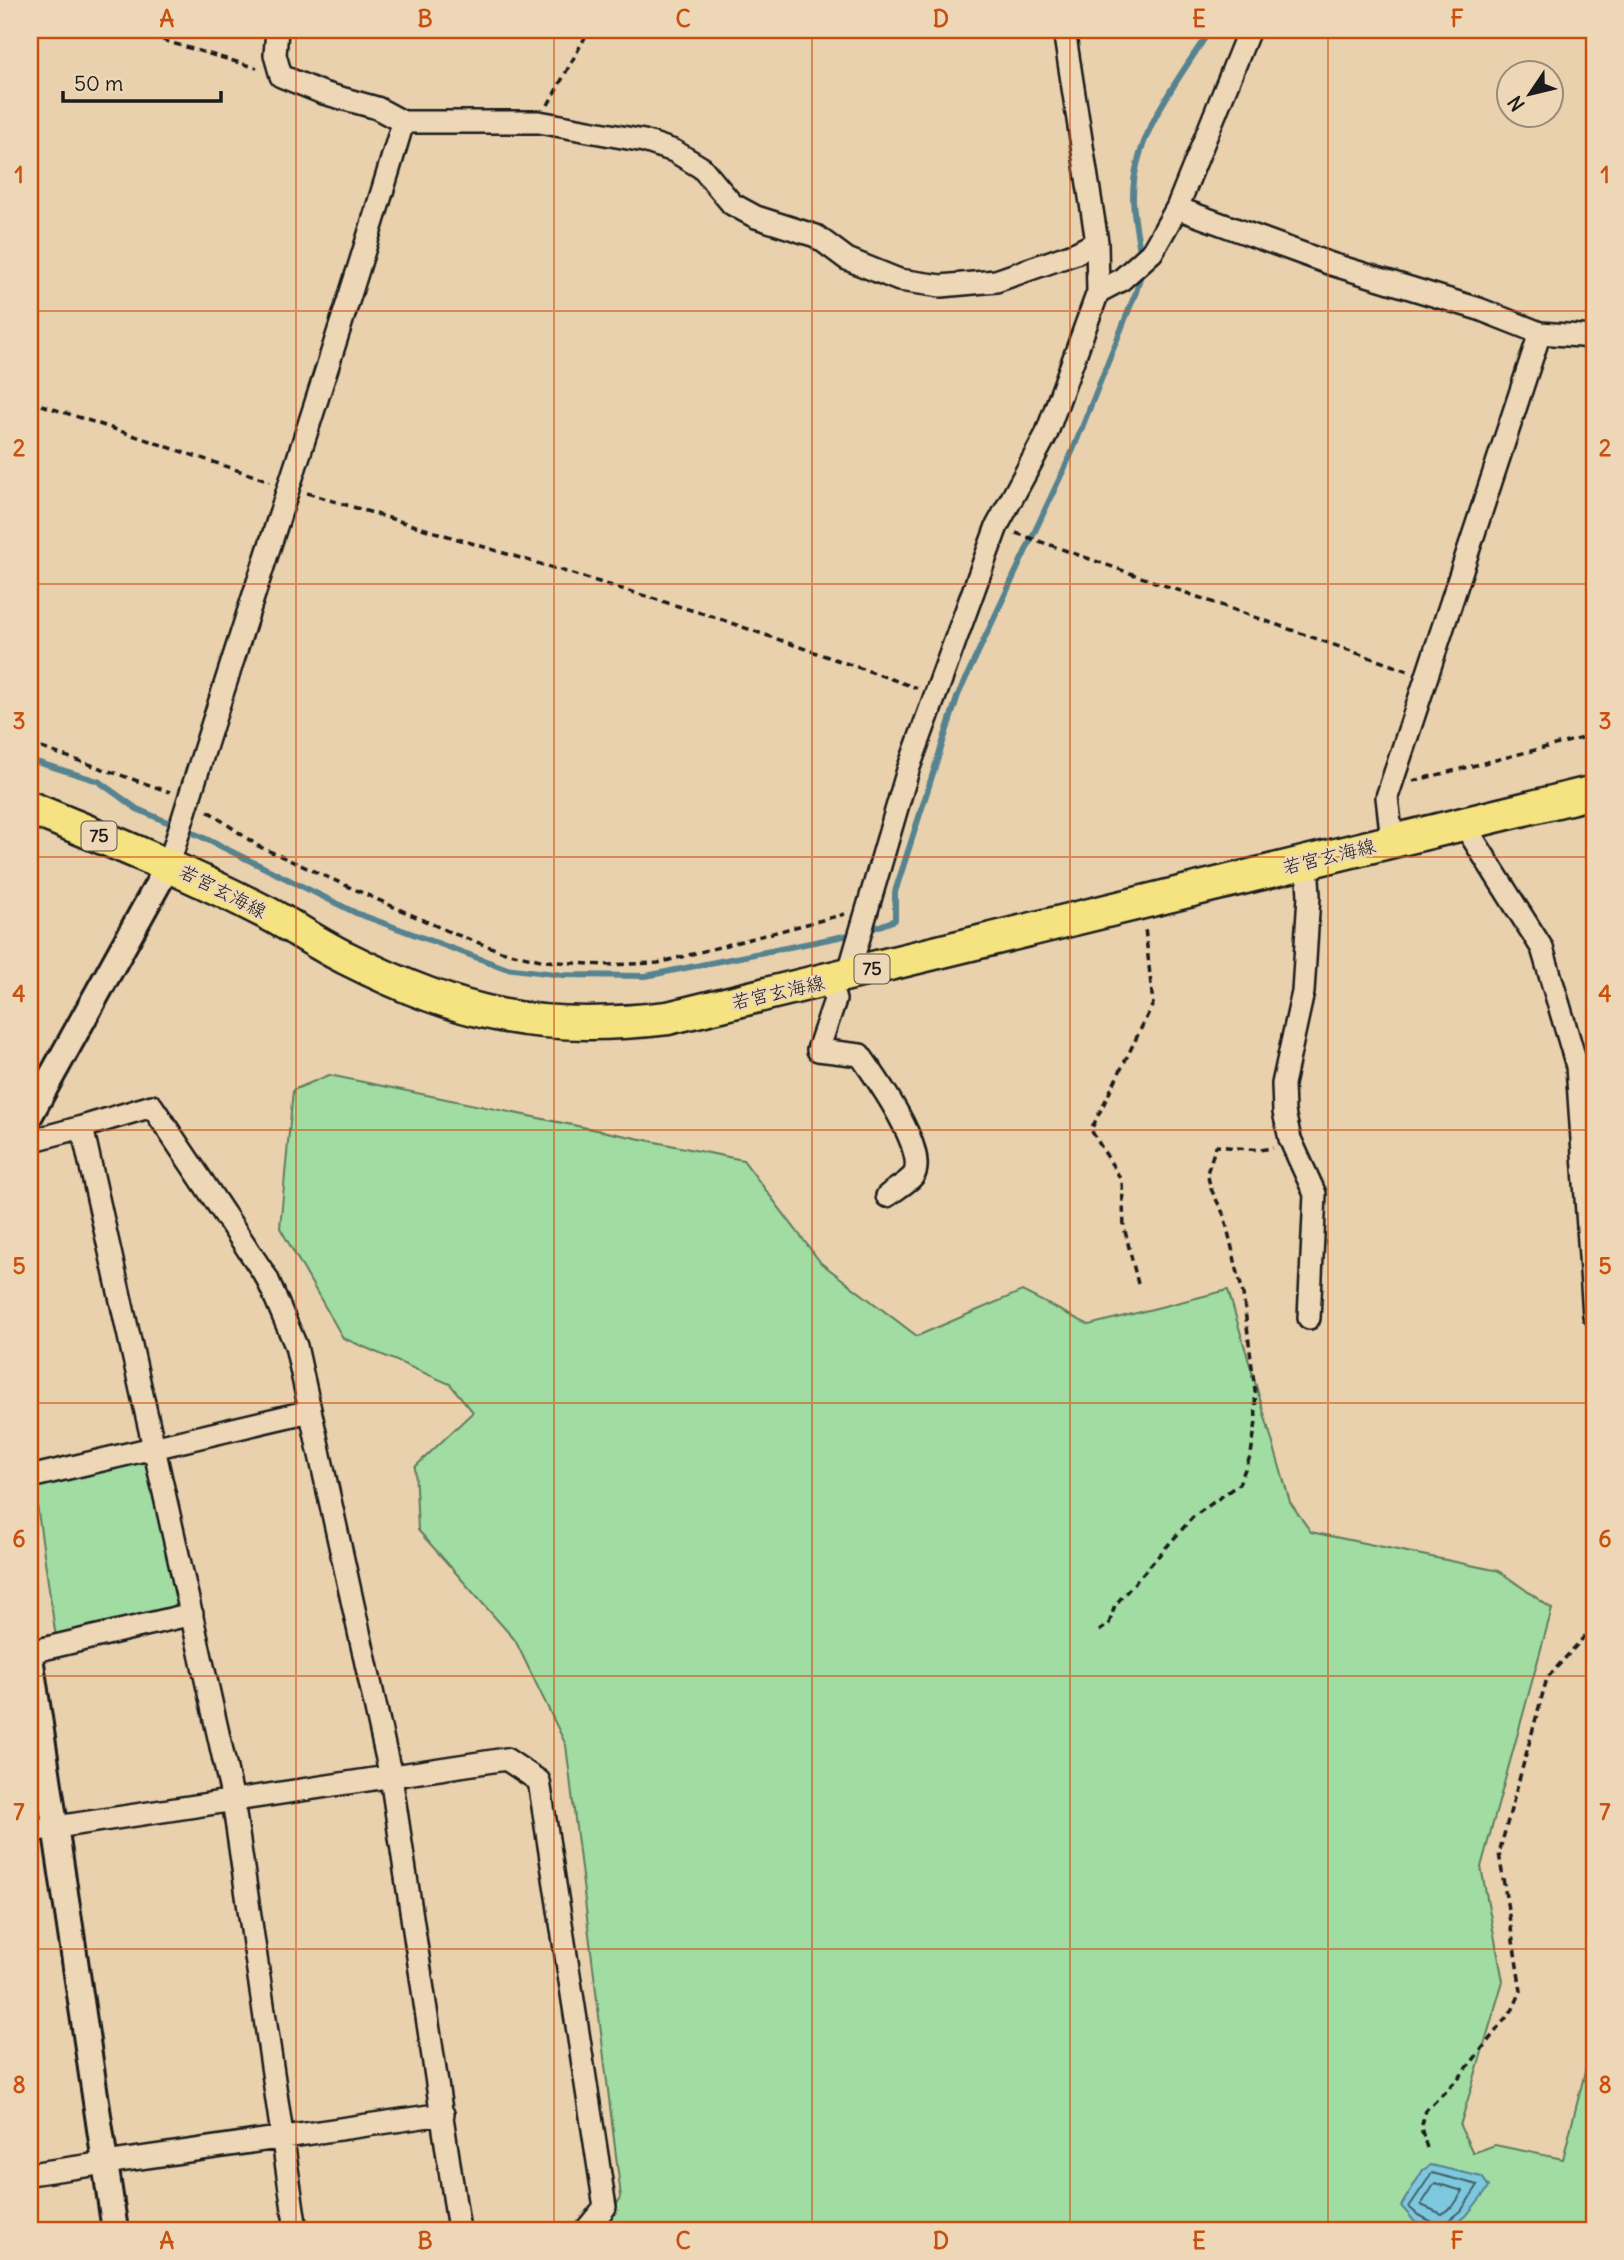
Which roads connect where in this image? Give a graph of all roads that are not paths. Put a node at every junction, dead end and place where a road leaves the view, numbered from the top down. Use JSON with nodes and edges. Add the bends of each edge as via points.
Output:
{"nodes":[{"id":1,"x":277,"y":30,"type":"edge"},
{"id":2,"x":1064,"y":30,"type":"edge"},
{"id":3,"x":1249,"y":30,"type":"edge"},
{"id":4,"x":403,"y":122,"type":"junction"},
{"id":5,"x":1177,"y":208,"type":"junction"},
{"id":6,"x":1097,"y":242,"type":"junction"},
{"id":7,"x":1098,"y":292,"type":"junction"},
{"id":8,"x":1540,"y":333,"type":"junction"},
{"id":9,"x":1594,"y":337,"type":"edge"},
{"id":10,"x":1594,"y":792,"type":"edge"},
{"id":11,"x":30,"y":808,"type":"edge"},
{"id":12,"x":1463,"y":823,"type":"junction"},
{"id":13,"x":1392,"y":841,"type":"junction"},
{"id":14,"x":1307,"y":861,"type":"junction"},
{"id":15,"x":169,"y":864,"type":"junction"},
{"id":16,"x":839,"y":977,"type":"junction"},
{"id":17,"x":30,"y":1115,"type":"edge"},
{"id":18,"x":82,"y":1127,"type":"junction"},
{"id":19,"x":30,"y":1141,"type":"edge"},
{"id":20,"x":887,"y":1196,"type":"dead end"},
{"id":21,"x":1594,"y":1315,"type":"edge"},
{"id":22,"x":1309,"y":1318,"type":"dead end"},
{"id":23,"x":310,"y":1411,"type":"junction"},
{"id":24,"x":156,"y":1449,"type":"junction"},
{"id":25,"x":30,"y":1477,"type":"edge"},
{"id":26,"x":192,"y":1614,"type":"junction"},
{"id":27,"x":30,"y":1652,"type":"edge"},
{"id":28,"x":30,"y":1657,"type":"edge"},
{"id":29,"x":391,"y":1777,"type":"junction"},
{"id":30,"x":233,"y":1800,"type":"junction"},
{"id":31,"x":55,"y":1827,"type":"junction"},
{"id":32,"x":30,"y":1831,"type":"edge"},
{"id":33,"x":443,"y":2114,"type":"junction"},
{"id":34,"x":282,"y":2137,"type":"junction"},
{"id":35,"x":105,"y":2164,"type":"junction"},
{"id":36,"x":30,"y":2174,"type":"edge"},
{"id":37,"x":115,"y":2230,"type":"edge"},
{"id":38,"x":296,"y":2230,"type":"edge"},
{"id":39,"x":459,"y":2230,"type":"edge"},
{"id":40,"x":586,"y":2230,"type":"edge"}],
"edges":[{"from":1,"to":4,"type":"street","via":[[275,55],[281,76],[377,108]]},
{"from":2,"to":6,"type":"street"},
{"from":3,"to":5,"type":"street"},
{"from":4,"to":6,"type":"street","via":[[539,122],[644,141],[674,151],[702,168],[732,204],[756,217],[816,236],[847,259],[899,280],[941,286],[996,281]]},
{"from":4,"to":15,"type":"street","via":[[354,292],[287,486]]},
{"from":5,"to":7,"type":"street","via":[[1152,252],[1121,280]]},
{"from":5,"to":8,"type":"street"},
{"from":6,"to":7,"type":"street"},
{"from":7,"to":16,"type":"street","via":[[1046,435],[997,526]]},
{"from":8,"to":9,"type":"street"},
{"from":8,"to":13,"type":"street","via":[[1387,797]]},
{"from":10,"to":12,"type":"main road","name":"若宮玄海線","number":"75"},
{"from":11,"to":15,"type":"main road","name":"若宮玄海線","number":"75"},
{"from":12,"to":13,"type":"main road","name":"若宮玄海線","number":"75"},
{"from":12,"to":21,"type":"street","via":[[1542,948],[1577,1066]]},
{"from":13,"to":14,"type":"main road","name":"若宮玄海線","number":"75"},
{"from":14,"to":16,"type":"main road","name":"若宮玄海線","number":"75"},
{"from":14,"to":22,"type":"street","via":[[1310,895],[1303,992],[1283,1084],[1290,1139],[1315,1194]]},
{"from":15,"to":16,"type":"main road","name":"若宮玄海線","number":"75","via":[[267,912],[344,958],[469,1010],[519,1020],[589,1024],[668,1018]]},
{"from":15,"to":17,"type":"street"},
{"from":16,"to":20,"type":"street","via":[[818,1049],[860,1055],[911,1140],[918,1160],[914,1175]]},
{"from":18,"to":19,"type":"street"},
{"from":18,"to":23,"type":"street","via":[[152,1106],[267,1278],[296,1346]]},
{"from":18,"to":24,"type":"street"},
{"from":23,"to":24,"type":"street"},
{"from":23,"to":29,"type":"street"},
{"from":24,"to":25,"type":"street"},
{"from":24,"to":26,"type":"street"},
{"from":26,"to":27,"type":"street"},
{"from":26,"to":30,"type":"street"},
{"from":28,"to":31,"type":"street"},
{"from":29,"to":30,"type":"street"},
{"from":29,"to":33,"type":"street"},
{"from":29,"to":40,"type":"street","via":[[506,1759],[539,1781],[605,2207]]},
{"from":30,"to":31,"type":"street"},
{"from":30,"to":34,"type":"street"},
{"from":31,"to":32,"type":"street"},
{"from":31,"to":35,"type":"street"},
{"from":33,"to":34,"type":"street"},
{"from":33,"to":39,"type":"street"},
{"from":34,"to":35,"type":"street"},
{"from":34,"to":38,"type":"street"},
{"from":35,"to":36,"type":"street"},
{"from":35,"to":37,"type":"street"}]}
